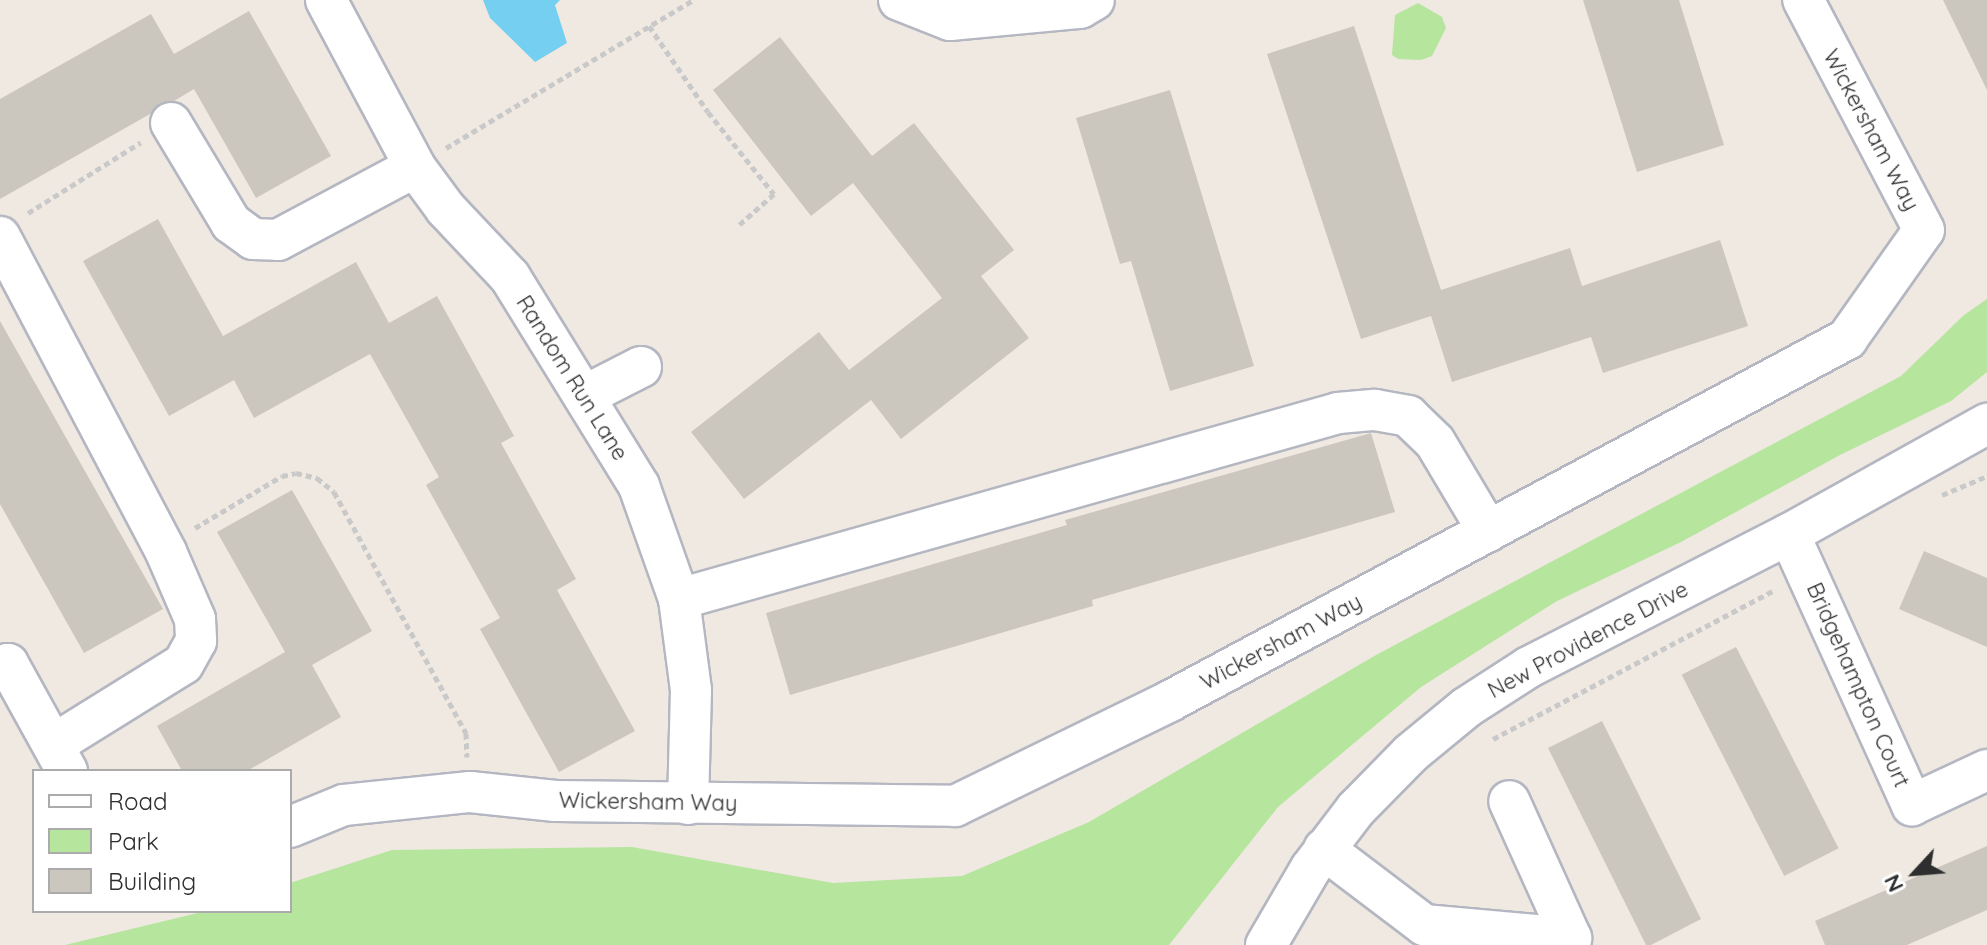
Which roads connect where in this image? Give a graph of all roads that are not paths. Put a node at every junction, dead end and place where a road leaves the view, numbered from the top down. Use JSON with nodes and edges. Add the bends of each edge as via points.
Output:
{"nodes":[{"id":1,"x":326,"y":0,"type":"edge"},
{"id":2,"x":899,"y":0,"type":"edge"},
{"id":3,"x":1094,"y":0,"type":"edge"},
{"id":4,"x":1803,"y":0,"type":"edge"},
{"id":5,"x":171,"y":123,"type":"road end"},
{"id":6,"x":415,"y":167,"type":"junction"},
{"id":7,"x":13,"y":226,"type":"edge"},
{"id":8,"x":641,"y":367,"type":"dead end"},
{"id":9,"x":584,"y":396,"type":"junction"},
{"id":10,"x":1987,"y":424,"type":"edge"},
{"id":11,"x":1488,"y":531,"type":"junction"},
{"id":12,"x":1789,"y":534,"type":"junction"},
{"id":13,"x":679,"y":599,"type":"junction"},
{"id":14,"x":3,"y":661,"type":"edge"},
{"id":15,"x":60,"y":758,"type":"edge"},
{"id":16,"x":1987,"y":770,"type":"edge"},
{"id":17,"x":1509,"y":801,"type":"dead end"},
{"id":18,"x":688,"y":804,"type":"junction"},
{"id":19,"x":292,"y":826,"type":"edge"},
{"id":20,"x":1324,"y":849,"type":"junction"},
{"id":21,"x":1266,"y":945,"type":"edge"}],
"edges":[{"from":1,"to":6,"type":"street","name":"Random Run Lane"},
{"from":2,"to":3,"type":"street","via":[[950,20],[1080,8]]},
{"from":4,"to":11,"type":"street","name":"Wickersham Way","via":[[1924,230],[1847,339]]},
{"from":5,"to":6,"type":"street","via":[[231,223],[253,239],[278,240]]},
{"from":6,"to":9,"type":"street","name":"Random Run Lane","via":[[510,277]]},
{"from":7,"to":15,"type":"street","via":[[195,619],[196,641],[183,664]]},
{"from":8,"to":9,"type":"street"},
{"from":9,"to":13,"type":"street","name":"Random Run Lane","via":[[639,486]]},
{"from":10,"to":12,"type":"street","name":"New Providence Drive"},
{"from":11,"to":13,"type":"street","via":[[1435,442],[1408,416],[1375,410],[1338,413]]},
{"from":11,"to":18,"type":"street","name":"Wickersham Way","via":[[1170,701],[955,806]]},
{"from":12,"to":16,"type":"street","name":"Bridgehampton Court","via":[[1912,805]]},
{"from":12,"to":20,"type":"street","name":"New Providence Drive","via":[[1529,667],[1467,707],[1411,753]]},
{"from":13,"to":18,"type":"street","name":"Random Run Lane","via":[[691,690]]},
{"from":14,"to":15,"type":"street"},
{"from":17,"to":20,"type":"street","via":[[1571,938],[1424,925]]},
{"from":18,"to":19,"type":"street","name":"Wickersham Way","via":[[556,801],[470,792],[344,805]]},
{"from":20,"to":21,"type":"street","name":"New Providence Drive"}]}
